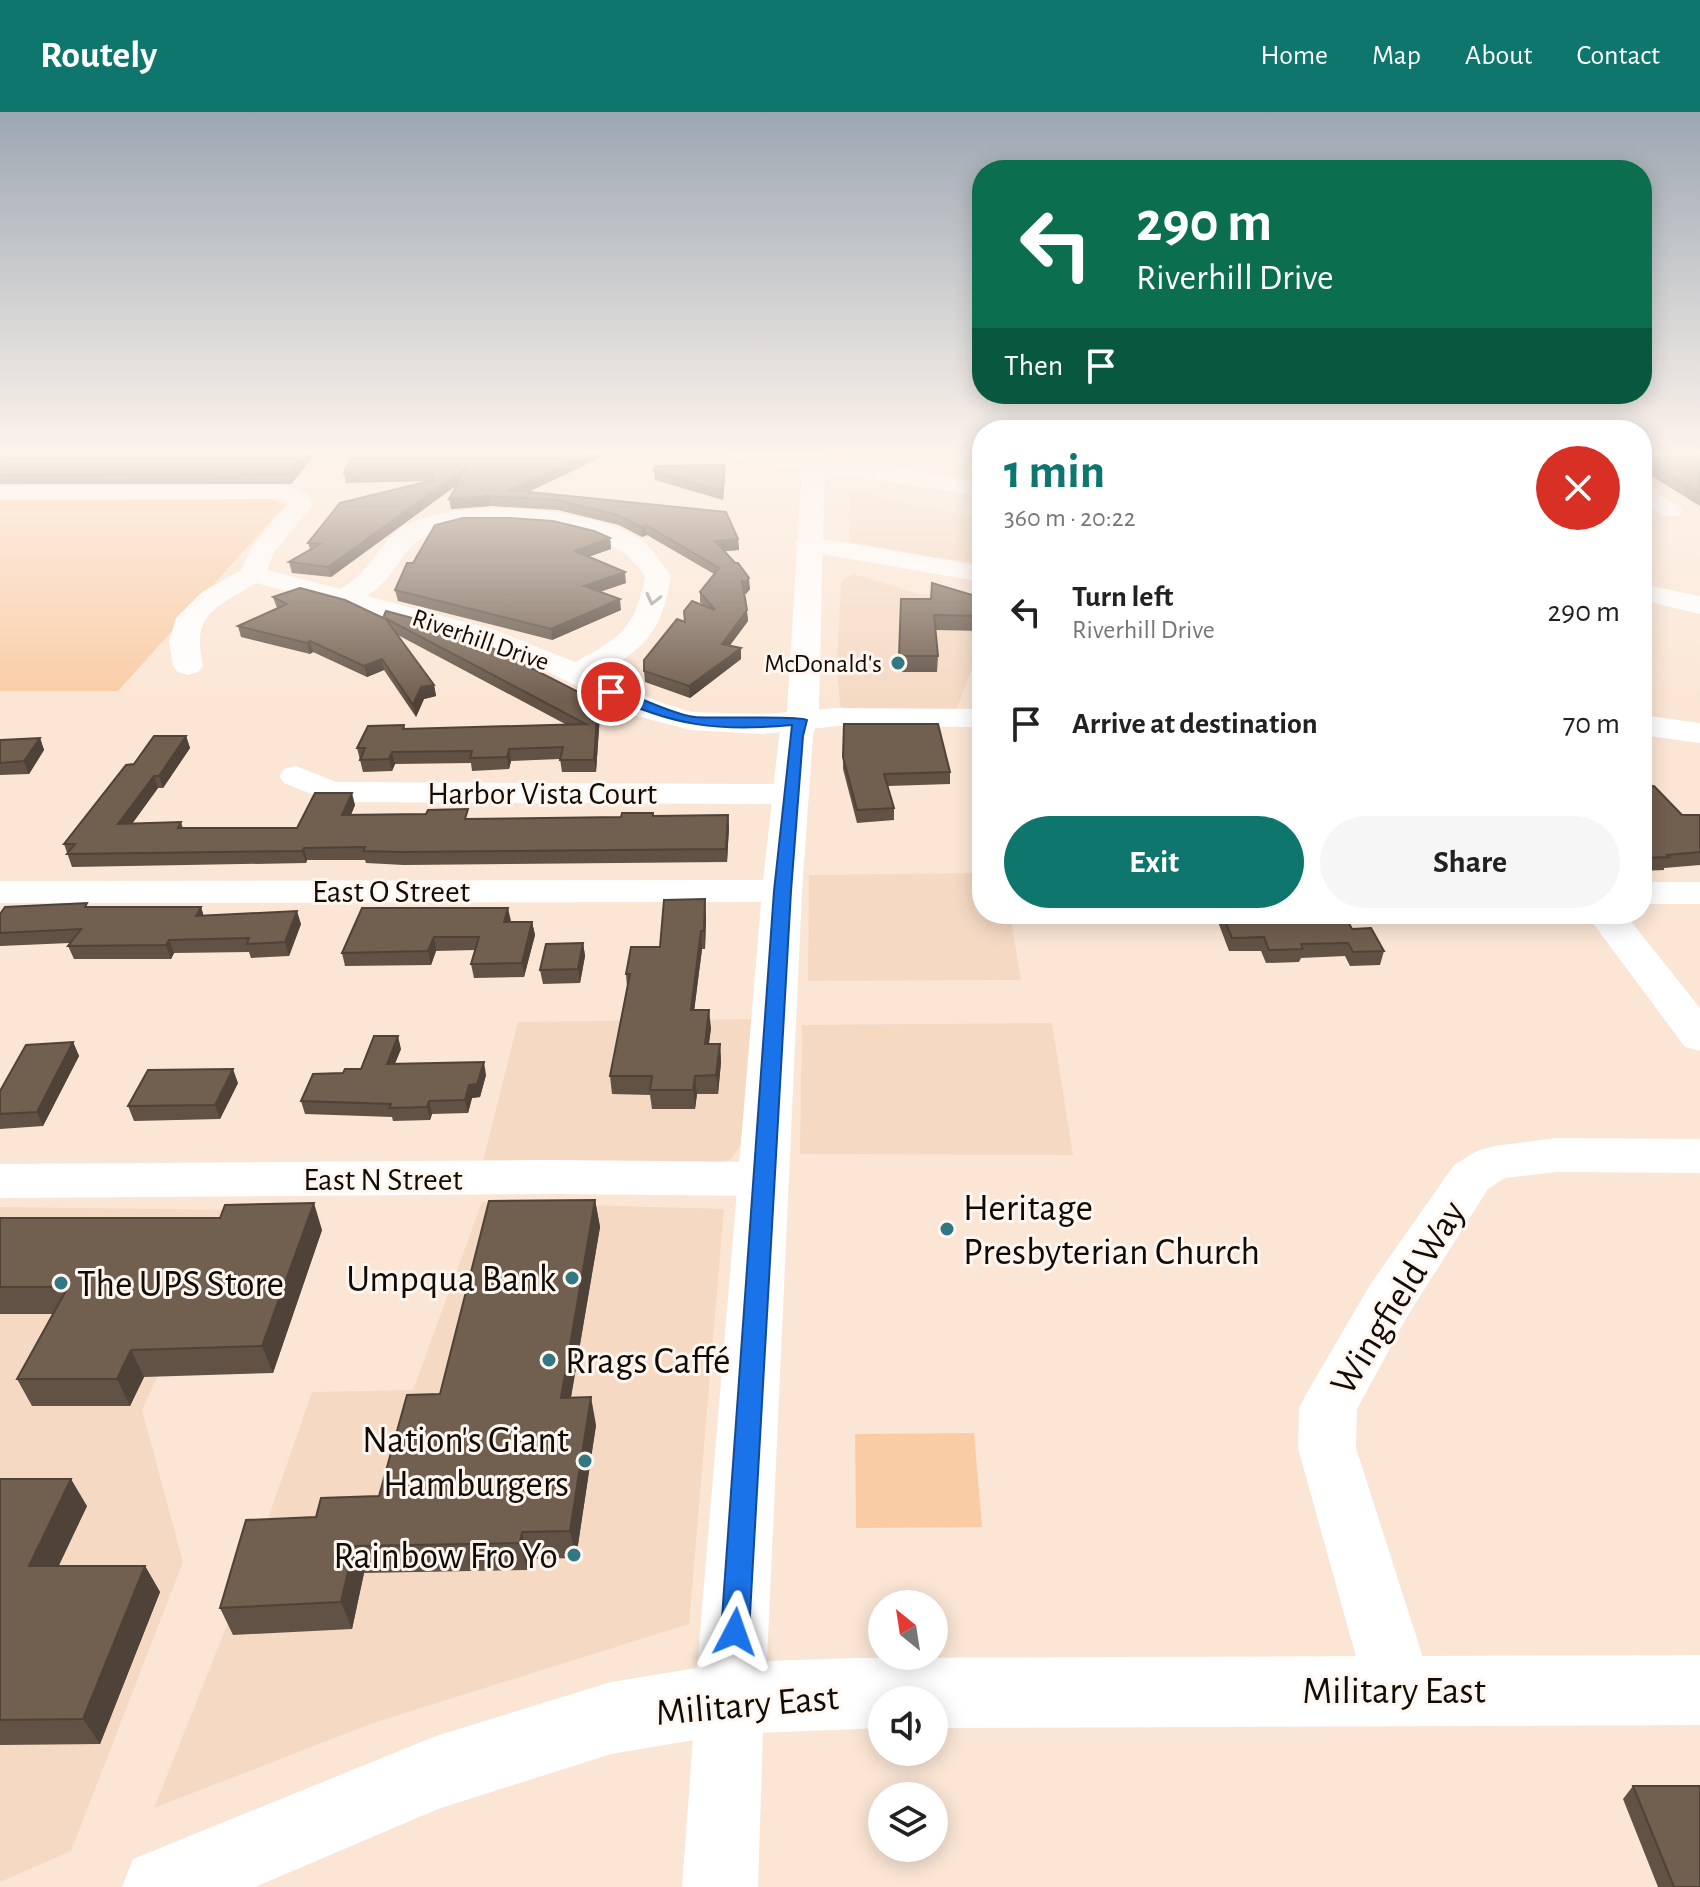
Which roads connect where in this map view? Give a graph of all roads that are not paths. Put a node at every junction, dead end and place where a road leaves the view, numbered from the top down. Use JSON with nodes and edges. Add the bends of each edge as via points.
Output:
{"nodes":[{"id":1,"x":276,"y":534,"type":"edge"},
{"id":2,"x":410,"y":534,"type":"edge"},
{"id":3,"x":612,"y":534,"type":"edge"},
{"id":4,"x":812,"y":534,"type":"edge"},
{"id":5,"x":808,"y":544,"type":"junction"},
{"id":6,"x":904,"y":562,"type":"junction"},
{"id":7,"x":972,"y":572,"type":"edge"},
{"id":8,"x":252,"y":574,"type":"junction"},
{"id":9,"x":1652,"y":578,"type":"edge"},
{"id":10,"x":1700,"y":578,"type":"edge"},
{"id":11,"x":809,"y":581,"type":"junction"},
{"id":12,"x":1652,"y":581,"type":"edge"},
{"id":13,"x":345,"y":597,"type":"junction"},
{"id":14,"x":1700,"y":602,"type":"edge"},
{"id":15,"x":188,"y":666,"type":"dead end"},
{"id":16,"x":575,"y":674,"type":"junction"},
{"id":17,"x":972,"y":718,"type":"edge"},
{"id":18,"x":800,"y":720,"type":"junction"},
{"id":19,"x":1652,"y":726,"type":"edge"},
{"id":20,"x":1700,"y":733,"type":"edge"},
{"id":21,"x":296,"y":776,"type":"dead end"},
{"id":22,"x":792,"y":794,"type":"junction"},
{"id":23,"x":782,"y":891,"type":"junction"},
{"id":24,"x":0,"y":892,"type":"edge"},
{"id":25,"x":1652,"y":893,"type":"edge"},
{"id":26,"x":1700,"y":893,"type":"edge"},
{"id":27,"x":1613,"y":924,"type":"edge"},
{"id":28,"x":1700,"y":1037,"type":"edge"},
{"id":29,"x":1700,"y":1156,"type":"edge"},
{"id":30,"x":765,"y":1179,"type":"junction"},
{"id":31,"x":0,"y":1181,"type":"edge"},
{"id":32,"x":1399,"y":1689,"type":"junction"},
{"id":33,"x":1700,"y":1690,"type":"edge"},
{"id":34,"x":730,"y":1698,"type":"junction"},
{"id":35,"x":161,"y":1887,"type":"edge"},
{"id":36,"x":720,"y":1887,"type":"edge"}],
"edges":[{"from":1,"to":8,"type":"street"},
{"from":13,"to":2,"type":"street","one_way":true,"via":[[369,583]]},
{"from":3,"to":16,"type":"street","one_way":true,"via":[[644,555],[658,577],[654,603],[641,633]]},
{"from":4,"to":5,"type":"main road"},
{"from":5,"to":6,"type":"main road"},
{"from":5,"to":11,"type":"main road"},
{"from":6,"to":7,"type":"main road"},
{"from":6,"to":11,"type":"main road","via":[[849,565]]},
{"from":8,"to":13,"type":"street","name":"Riverhill Drive"},
{"from":8,"to":15,"type":"street","via":[[190,618],[183,641]]},
{"from":9,"to":10,"type":"main road"},
{"from":11,"to":18,"type":"main road"},
{"from":12,"to":14,"type":"main road"},
{"from":13,"to":16,"type":"street","name":"Riverhill Drive","via":[[485,636]]},
{"from":16,"to":18,"type":"street","name":"Riverhill Drive","via":[[648,709],[691,721]]},
{"from":17,"to":18,"type":"street","name":"Riverhill Drive"},
{"from":18,"to":22,"type":"main road"},
{"from":19,"to":20,"type":"street"},
{"from":21,"to":22,"type":"street","name":"Harbor Vista Court","via":[[331,792]]},
{"from":22,"to":23,"type":"main road"},
{"from":23,"to":24,"type":"street","name":"East O Street"},
{"from":23,"to":30,"type":"main road"},
{"from":25,"to":26,"type":"street"},
{"from":27,"to":28,"type":"street"},
{"from":29,"to":32,"type":"street","name":"Wingfield Way","via":[[1557,1155],[1494,1163],[1471,1177],[1389,1300],[1328,1408],[1327,1448]]},
{"from":30,"to":31,"type":"street","name":"East N Street"},
{"from":30,"to":34,"type":"main road"},
{"from":32,"to":33,"type":"main road","name":"Military East"},
{"from":32,"to":34,"type":"main road","name":"Military East"},
{"from":34,"to":35,"type":"main road","name":"Military East","via":[[611,1718],[436,1773]]},
{"from":34,"to":36,"type":"street"}]}
